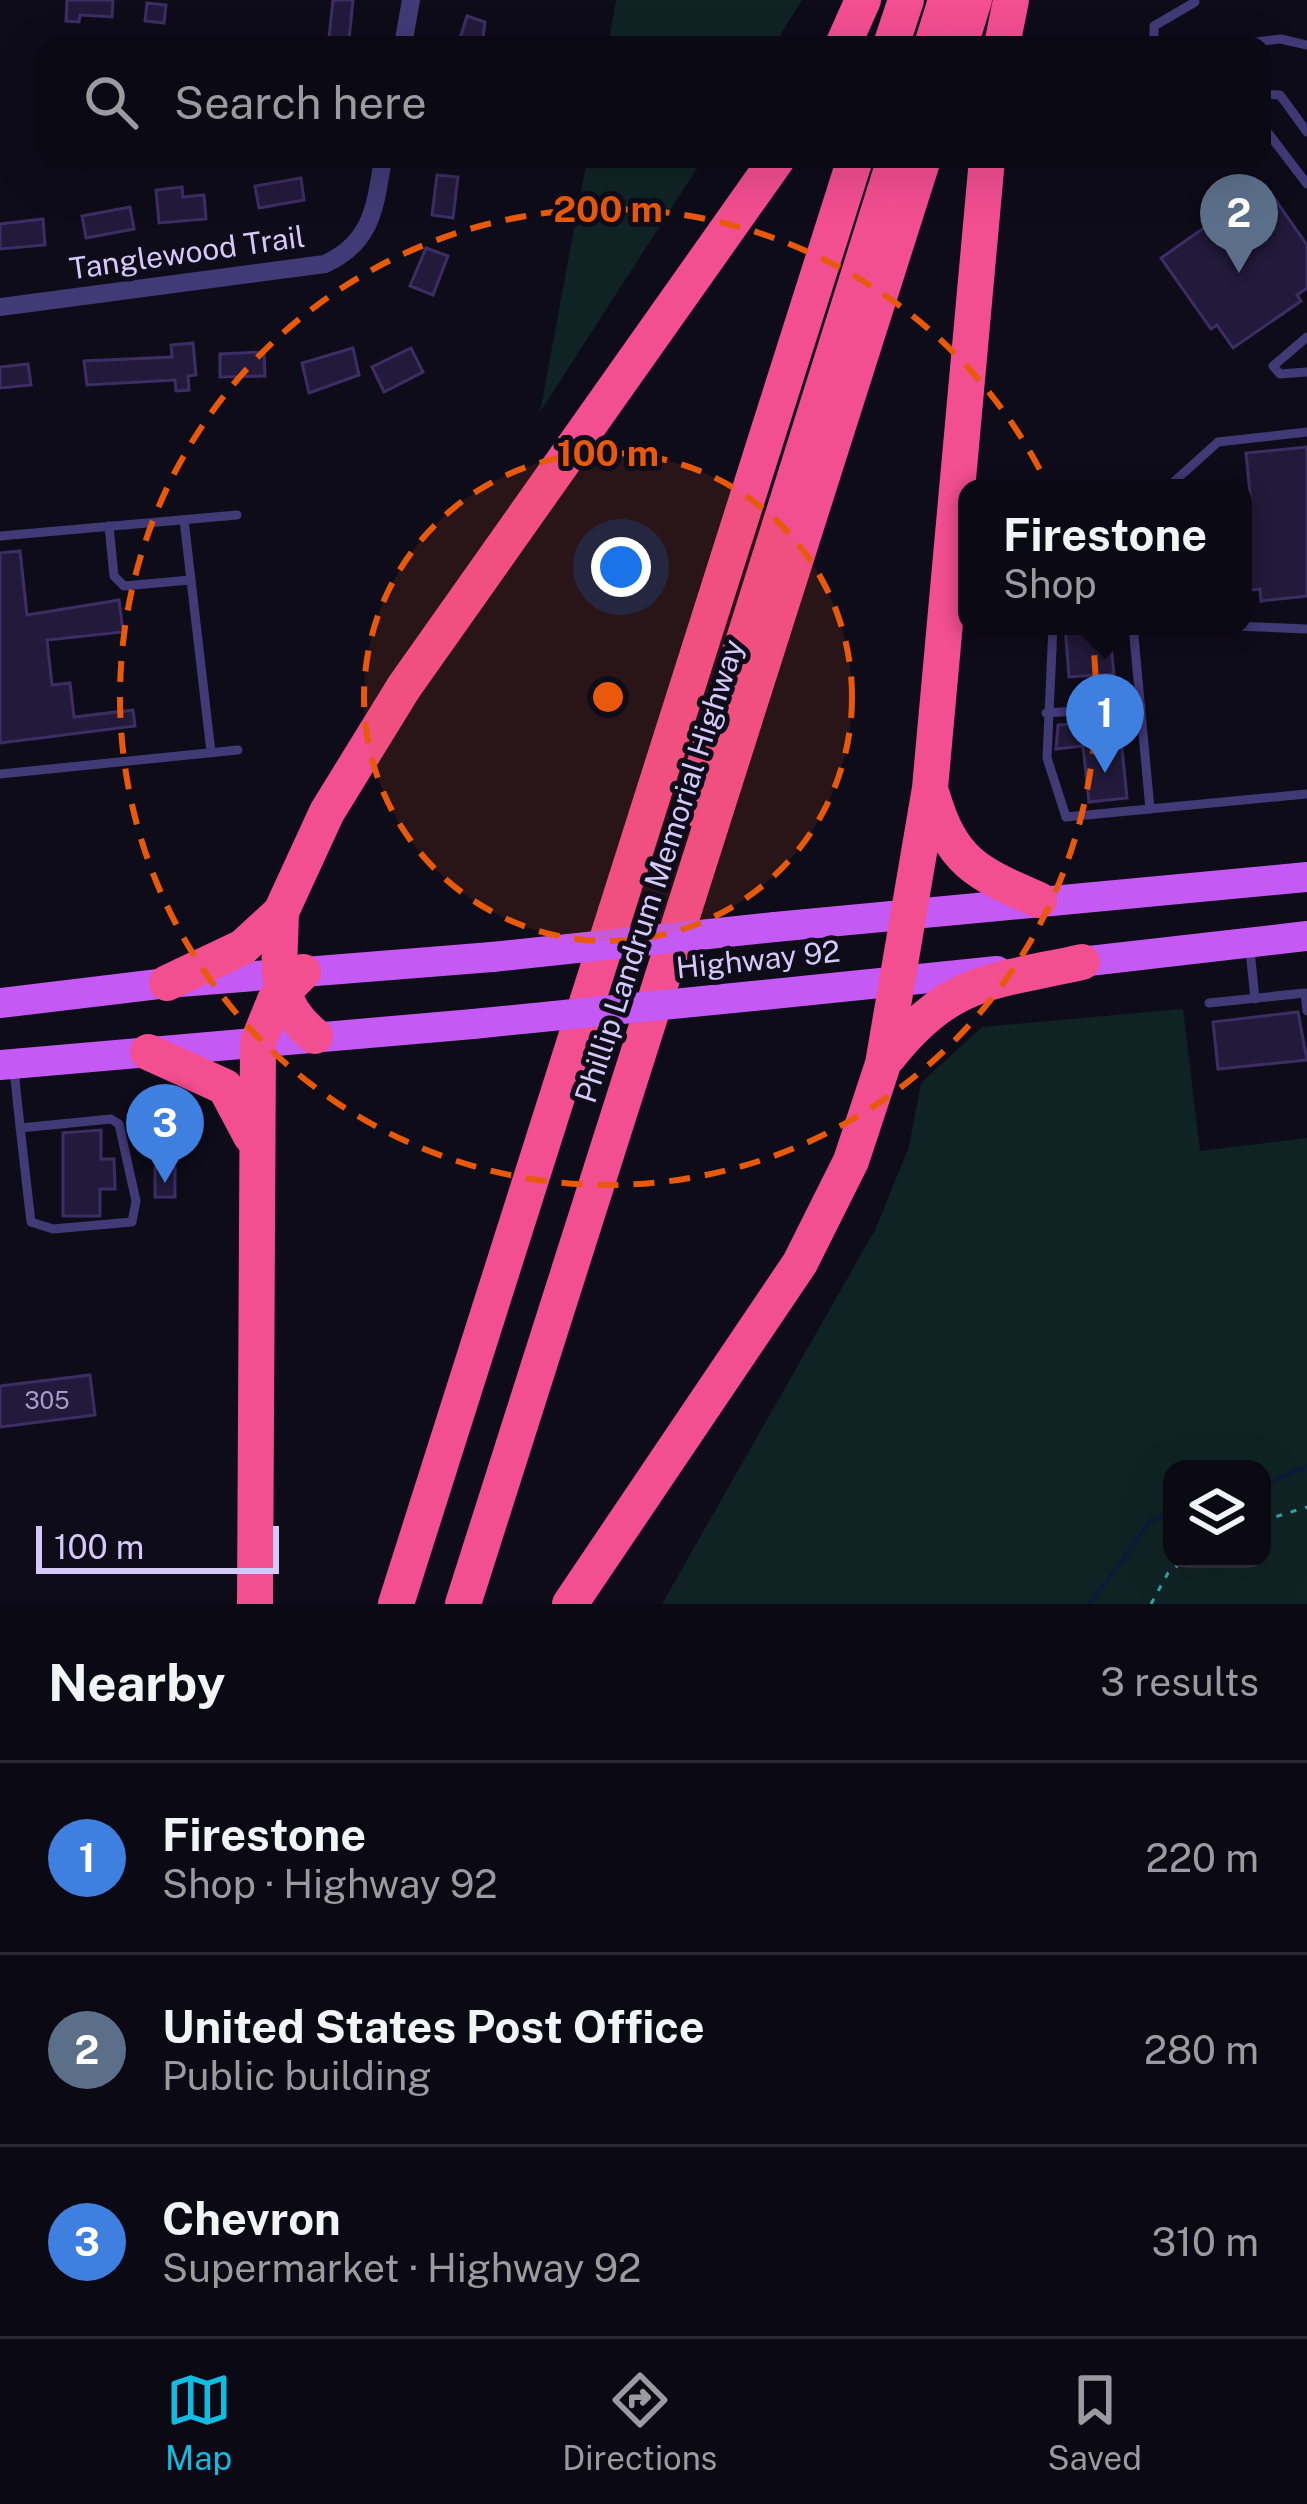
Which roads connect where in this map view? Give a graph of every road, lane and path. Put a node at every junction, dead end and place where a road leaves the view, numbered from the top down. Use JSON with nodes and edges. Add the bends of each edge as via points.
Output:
{"nodes":[{"id":1,"x":411,"y":0,"type":"edge"},
{"id":2,"x":863,"y":0,"type":"edge"},
{"id":3,"x":906,"y":0,"type":"edge"},
{"id":4,"x":946,"y":0,"type":"edge"},
{"id":5,"x":974,"y":0,"type":"edge"},
{"id":6,"x":1011,"y":0,"type":"edge"},
{"id":7,"x":1195,"y":2,"type":"edge"},
{"id":8,"x":405,"y":36,"type":"edge"},
{"id":9,"x":847,"y":36,"type":"edge"},
{"id":10,"x":894,"y":36,"type":"edge"},
{"id":11,"x":935,"y":36,"type":"edge"},
{"id":12,"x":963,"y":36,"type":"edge"},
{"id":13,"x":1004,"y":36,"type":"edge"},
{"id":14,"x":1154,"y":36,"type":"edge"},
{"id":15,"x":1271,"y":40,"type":"edge"},
{"id":16,"x":1307,"y":46,"type":"edge"},
{"id":17,"x":1271,"y":94,"type":"edge"},
{"id":18,"x":1307,"y":131,"type":"edge"},
{"id":19,"x":1271,"y":137,"type":"edge"},
{"id":20,"x":381,"y":168,"type":"edge"},
{"id":21,"x":771,"y":168,"type":"edge"},
{"id":22,"x":852,"y":168,"type":"edge"},
{"id":23,"x":893,"y":168,"type":"edge"},
{"id":24,"x":920,"y":168,"type":"edge"},
{"id":25,"x":986,"y":168,"type":"edge"},
{"id":26,"x":1307,"y":184,"type":"edge"},
{"id":27,"x":0,"y":307,"type":"edge"},
{"id":28,"x":1307,"y":337,"type":"edge"},
{"id":29,"x":1307,"y":372,"type":"edge"},
{"id":30,"x":1307,"y":432,"type":"edge"},
{"id":31,"x":958,"y":479,"type":"edge"},
{"id":32,"x":958,"y":479,"type":"edge"},
{"id":33,"x":1177,"y":479,"type":"edge"},
{"id":34,"x":237,"y":515,"type":"dead end"},
{"id":35,"x":184,"y":520,"type":"junction"},
{"id":36,"x":109,"y":526,"type":"junction"},
{"id":37,"x":0,"y":536,"type":"edge"},
{"id":38,"x":190,"y":580,"type":"junction"},
{"id":39,"x":1252,"y":627,"type":"edge"},
{"id":40,"x":1307,"y":629,"type":"edge"},
{"id":41,"x":1052,"y":635,"type":"edge"},
{"id":42,"x":1134,"y":635,"type":"edge"},
{"id":43,"x":1141,"y":706,"type":"junction"},
{"id":44,"x":1046,"y":713,"type":"junction"},
{"id":45,"x":238,"y":750,"type":"dead end"},
{"id":46,"x":211,"y":752,"type":"junction"},
{"id":47,"x":0,"y":774,"type":"edge"},
{"id":48,"x":930,"y":788,"type":"junction"},
{"id":49,"x":1307,"y":794,"type":"edge"},
{"id":50,"x":1150,"y":809,"type":"junction"},
{"id":51,"x":1307,"y":877,"type":"edge"},
{"id":52,"x":1039,"y":899,"type":"junction"},
{"id":53,"x":281,"y":913,"type":"junction"},
{"id":54,"x":909,"y":914,"type":"junction"},
{"id":55,"x":1307,"y":936,"type":"edge"},
{"id":56,"x":1249,"y":943,"type":"junction"},
{"id":57,"x":1082,"y":962,"type":"junction"},
{"id":58,"x":287,"y":980,"type":"junction"},
{"id":59,"x":899,"y":981,"type":"junction"},
{"id":60,"x":167,"y":982,"type":"junction"},
{"id":61,"x":1256,"y":999,"type":"junction"},
{"id":62,"x":0,"y":1003,"type":"edge"},
{"id":63,"x":1209,"y":1003,"type":"dead end"},
{"id":64,"x":1307,"y":1011,"type":"edge"},
{"id":65,"x":315,"y":1036,"type":"junction"},
{"id":66,"x":258,"y":1042,"type":"junction"},
{"id":67,"x":148,"y":1052,"type":"junction"},
{"id":68,"x":7,"y":1064,"type":"edge"},
{"id":69,"x":883,"y":1064,"type":"junction"},
{"id":70,"x":20,"y":1128,"type":"junction"},
{"id":71,"x":254,"y":1143,"type":"junction"},
{"id":72,"x":1307,"y":1507,"type":"edge"},
{"id":73,"x":1271,"y":1518,"type":"edge"},
{"id":74,"x":1177,"y":1568,"type":"edge"},
{"id":75,"x":255,"y":1604,"type":"edge"},
{"id":76,"x":396,"y":1604,"type":"edge"},
{"id":77,"x":440,"y":1604,"type":"edge"},
{"id":78,"x":463,"y":1604,"type":"edge"},
{"id":79,"x":570,"y":1604,"type":"edge"},
{"id":80,"x":1151,"y":1604,"type":"edge"}],
"edges":[{"from":1,"to":8,"type":"street"},
{"from":2,"to":9,"type":"highway"},
{"from":3,"to":10,"type":"highway"},
{"from":4,"to":11,"type":"highway"},
{"from":5,"to":12,"type":"highway"},
{"from":6,"to":13,"type":"highway"},
{"from":7,"to":14,"type":"lane","via":[[1154,26]]},
{"from":15,"to":16,"type":"lane"},
{"from":17,"to":18,"type":"lane","via":[[1280,94]]},
{"from":19,"to":26,"type":"lane"},
{"from":20,"to":27,"type":"street","name":"Tanglewood Trail","via":[[369,228],[325,264]]},
{"from":21,"to":53,"type":"highway","via":[[404,686],[327,812]]},
{"from":22,"to":76,"type":"highway","name":"Phillip Landrum Memorial Highway"},
{"from":23,"to":77,"type":"highway"},
{"from":24,"to":78,"type":"highway","name":"Phillip Landrum Memorial Highway"},
{"from":25,"to":32,"type":"highway"},
{"from":28,"to":29,"type":"lane","via":[[1273,366],[1280,374]]},
{"from":30,"to":33,"type":"lane","via":[[1218,442]]},
{"from":31,"to":48,"type":"highway"},
{"from":34,"to":35,"type":"lane"},
{"from":35,"to":36,"type":"lane"},
{"from":35,"to":38,"type":"lane"},
{"from":36,"to":37,"type":"lane"},
{"from":36,"to":38,"type":"lane","via":[[114,576],[124,586]]},
{"from":38,"to":46,"type":"lane"},
{"from":39,"to":40,"type":"lane"},
{"from":41,"to":44,"type":"lane"},
{"from":42,"to":43,"type":"lane"},
{"from":43,"to":44,"type":"lane"},
{"from":43,"to":50,"type":"lane"},
{"from":44,"to":50,"type":"lane","via":[[1047,758],[1066,817]]},
{"from":45,"to":46,"type":"lane"},
{"from":46,"to":47,"type":"lane"},
{"from":48,"to":52,"type":"highway","via":[[959,857]]},
{"from":48,"to":54,"type":"highway"},
{"from":49,"to":50,"type":"lane"},
{"from":51,"to":52,"type":"main road","name":"Highway 92"},
{"from":52,"to":54,"type":"main road","name":"Highway 92"},
{"from":53,"to":58,"type":"highway"},
{"from":53,"to":60,"type":"highway","via":[[243,947]]},
{"from":54,"to":58,"type":"main road","name":"Highway 92","bridge":true},
{"from":54,"to":59,"type":"highway"},
{"from":55,"to":56,"type":"main road","name":"Highway 92"},
{"from":56,"to":57,"type":"main road","name":"Highway 92"},
{"from":56,"to":61,"type":"lane"},
{"from":57,"to":59,"type":"main road","name":"Highway 92"},
{"from":57,"to":69,"type":"highway","via":[[960,990],[923,1015]]},
{"from":58,"to":60,"type":"main road","name":"Highway 92"},
{"from":58,"to":65,"type":"highway","via":[[298,1024]]},
{"from":58,"to":66,"type":"highway"},
{"from":59,"to":65,"type":"main road","name":"Highway 92","bridge":true},
{"from":59,"to":69,"type":"highway"},
{"from":60,"to":62,"type":"main road","name":"Highway 92"},
{"from":61,"to":63,"type":"lane"},
{"from":61,"to":64,"type":"lane","via":[[1305,993]]},
{"from":65,"to":66,"type":"main road","name":"Highway 92"},
{"from":66,"to":67,"type":"main road","name":"Highway 92"},
{"from":66,"to":71,"type":"highway"},
{"from":67,"to":68,"type":"main road","name":"Highway 92"},
{"from":67,"to":71,"type":"highway","via":[[225,1087]]},
{"from":68,"to":70,"type":"lane"},
{"from":69,"to":79,"type":"highway","via":[[851,1161],[800,1263]]},
{"from":70,"to":70,"type":"lane","via":[[37,1228],[132,1222],[136,1201],[119,1124]]},
{"from":71,"to":75,"type":"highway"},
{"from":72,"to":73,"type":"path"},
{"from":74,"to":80,"type":"path"}]}
